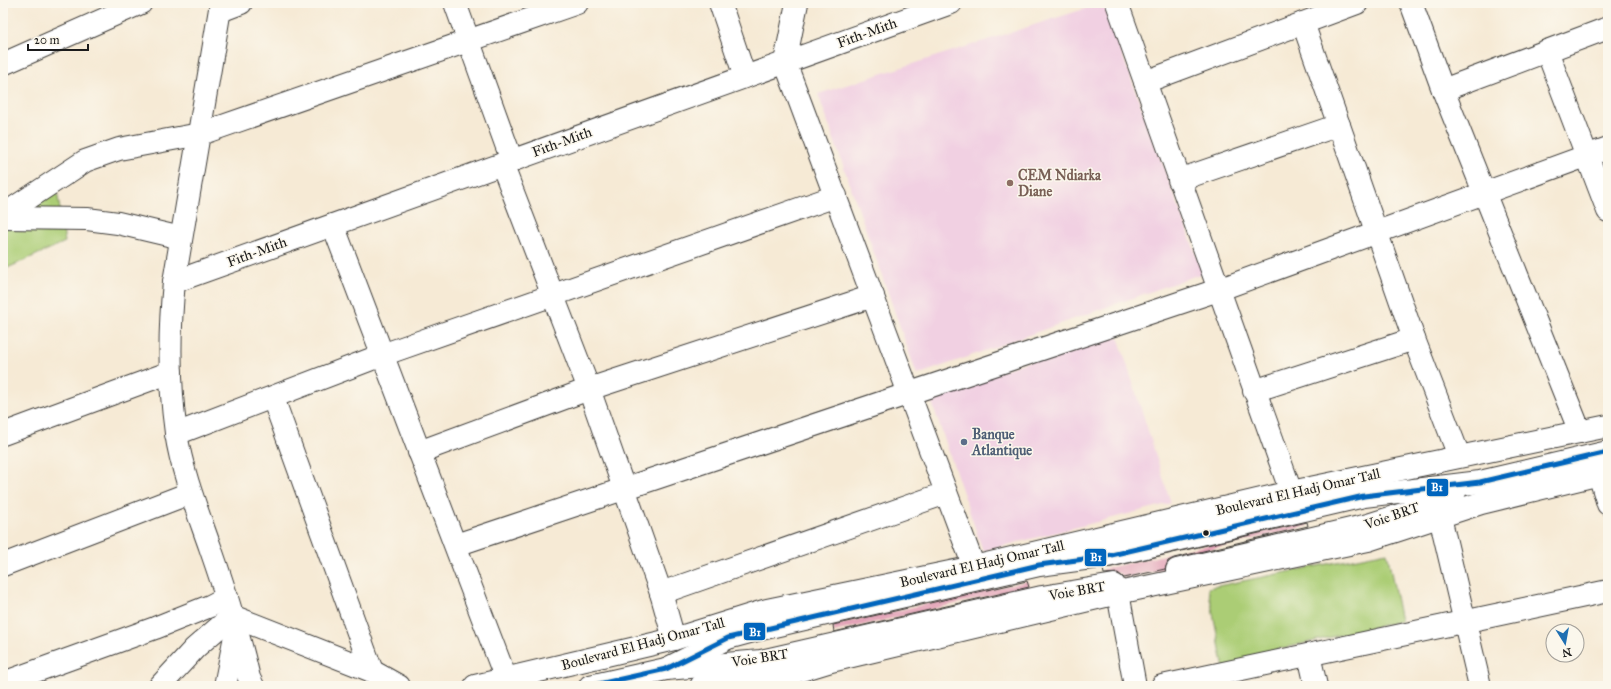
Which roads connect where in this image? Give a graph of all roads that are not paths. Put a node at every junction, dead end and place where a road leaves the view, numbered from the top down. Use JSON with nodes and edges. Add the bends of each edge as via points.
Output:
{"nodes":[{"id":1,"x":142,"y":3,"type":"edge"},
{"id":2,"x":242,"y":3,"type":"edge"},
{"id":3,"x":455,"y":3,"type":"edge"},
{"id":4,"x":577,"y":3,"type":"edge"},
{"id":5,"x":720,"y":3,"type":"edge"},
{"id":6,"x":798,"y":3,"type":"edge"},
{"id":7,"x":951,"y":3,"type":"edge"},
{"id":8,"x":1117,"y":3,"type":"edge"},
{"id":9,"x":1357,"y":3,"type":"edge"},
{"id":10,"x":1411,"y":3,"type":"edge"},
{"id":11,"x":220,"y":7,"type":"edge"},
{"id":12,"x":1303,"y":23,"type":"junction"},
{"id":13,"x":1608,"y":28,"type":"edge"},
{"id":14,"x":469,"y":42,"type":"junction"},
{"id":15,"x":1547,"y":51,"type":"junction"},
{"id":16,"x":785,"y":62,"type":"junction"},
{"id":17,"x":3,"y":64,"type":"edge"},
{"id":18,"x":745,"y":77,"type":"junction"},
{"id":19,"x":1145,"y":82,"type":"junction"},
{"id":20,"x":1443,"y":90,"type":"junction"},
{"id":21,"x":1339,"y":125,"type":"junction"},
{"id":22,"x":200,"y":134,"type":"junction"},
{"id":23,"x":1608,"y":148,"type":"edge"},
{"id":24,"x":1587,"y":156,"type":"junction"},
{"id":25,"x":507,"y":162,"type":"junction"},
{"id":26,"x":1180,"y":180,"type":"junction"},
{"id":27,"x":1485,"y":192,"type":"junction"},
{"id":28,"x":836,"y":196,"type":"junction"},
{"id":29,"x":1608,"y":211,"type":"edge"},
{"id":30,"x":3,"y":216,"type":"edge"},
{"id":31,"x":333,"y":225,"type":"junction"},
{"id":32,"x":1377,"y":232,"type":"junction"},
{"id":33,"x":181,"y":238,"type":"junction"},
{"id":34,"x":174,"y":282,"type":"junction"},
{"id":35,"x":1218,"y":290,"type":"junction"},
{"id":36,"x":552,"y":296,"type":"junction"},
{"id":37,"x":873,"y":296,"type":"junction"},
{"id":38,"x":1414,"y":339,"type":"junction"},
{"id":39,"x":382,"y":355,"type":"junction"},
{"id":40,"x":171,"y":372,"type":"junction"},
{"id":41,"x":589,"y":389,"type":"junction"},
{"id":42,"x":1254,"y":391,"type":"junction"},
{"id":43,"x":910,"y":393,"type":"junction"},
{"id":44,"x":273,"y":398,"type":"junction"},
{"id":45,"x":1608,"y":426,"type":"edge"},
{"id":46,"x":1580,"y":432,"type":"junction"},
{"id":47,"x":3,"y":434,"type":"edge"},
{"id":48,"x":176,"y":434,"type":"junction"},
{"id":49,"x":419,"y":452,"type":"junction"},
{"id":50,"x":1608,"y":452,"type":"edge"},
{"id":51,"x":1459,"y":456,"type":"junction"},
{"id":52,"x":1604,"y":473,"type":"edge"},
{"id":53,"x":1480,"y":482,"type":"junction"},
{"id":54,"x":623,"y":488,"type":"junction"},
{"id":55,"x":1291,"y":492,"type":"junction"},
{"id":56,"x":190,"y":493,"type":"junction"},
{"id":57,"x":946,"y":493,"type":"junction"},
{"id":58,"x":1608,"y":504,"type":"edge"},
{"id":59,"x":1440,"y":517,"type":"junction"},
{"id":60,"x":456,"y":545,"type":"junction"},
{"id":61,"x":3,"y":565,"type":"edge"},
{"id":62,"x":974,"y":567,"type":"junction"},
{"id":63,"x":1608,"y":590,"type":"edge"},
{"id":64,"x":661,"y":593,"type":"junction"},
{"id":65,"x":1118,"y":593,"type":"junction"},
{"id":66,"x":232,"y":614,"type":"junction"},
{"id":67,"x":1466,"y":621,"type":"junction"},
{"id":68,"x":674,"y":639,"type":"junction"},
{"id":69,"x":1309,"y":654,"type":"junction"},
{"id":70,"x":666,"y":669,"type":"junction"},
{"id":71,"x":372,"y":671,"type":"junction"},
{"id":72,"x":506,"y":679,"type":"junction"},
{"id":73,"x":3,"y":683,"type":"edge"},
{"id":74,"x":160,"y":686,"type":"edge"},
{"id":75,"x":224,"y":686,"type":"edge"},
{"id":76,"x":253,"y":686,"type":"edge"},
{"id":77,"x":399,"y":686,"type":"edge"},
{"id":78,"x":475,"y":686,"type":"edge"},
{"id":79,"x":590,"y":686,"type":"edge"},
{"id":80,"x":701,"y":686,"type":"edge"},
{"id":81,"x":1135,"y":686,"type":"edge"},
{"id":82,"x":1162,"y":686,"type":"edge"},
{"id":83,"x":1316,"y":686,"type":"edge"},
{"id":84,"x":1480,"y":686,"type":"edge"}],
"edges":[{"from":1,"to":17,"type":"street"},
{"from":2,"to":11,"type":"street"},
{"from":3,"to":14,"type":"street"},
{"from":4,"to":14,"type":"street"},
{"from":5,"to":18,"type":"street"},
{"from":6,"to":16,"type":"street"},
{"from":7,"to":16,"type":"street","name":"Fith-Mith"},
{"from":8,"to":19,"type":"street"},
{"from":9,"to":12,"type":"street"},
{"from":10,"to":20,"type":"street"},
{"from":11,"to":22,"type":"street"},
{"from":12,"to":19,"type":"street"},
{"from":12,"to":21,"type":"street"},
{"from":13,"to":15,"type":"street"},
{"from":14,"to":22,"type":"street"},
{"from":14,"to":25,"type":"street"},
{"from":15,"to":20,"type":"street"},
{"from":15,"to":24,"type":"street"},
{"from":16,"to":18,"type":"street","name":"Fith-Mith"},
{"from":16,"to":28,"type":"street"},
{"from":18,"to":25,"type":"street","name":"Fith-Mith"},
{"from":19,"to":26,"type":"street"},
{"from":20,"to":27,"type":"street"},
{"from":21,"to":26,"type":"street"},
{"from":21,"to":32,"type":"street"},
{"from":22,"to":30,"type":"street","via":[[119,149],[85,161]]},
{"from":22,"to":33,"type":"street"},
{"from":23,"to":24,"type":"street"},
{"from":24,"to":27,"type":"street"},
{"from":24,"to":29,"type":"street"},
{"from":25,"to":31,"type":"street","name":"Fith-Mith"},
{"from":25,"to":36,"type":"street"},
{"from":26,"to":35,"type":"street"},
{"from":27,"to":32,"type":"street"},
{"from":27,"to":46,"type":"street"},
{"from":28,"to":36,"type":"street"},
{"from":28,"to":37,"type":"street"},
{"from":30,"to":33,"type":"street","via":[[87,219],[118,223]]},
{"from":31,"to":34,"type":"street","name":"Fith-Mith"},
{"from":31,"to":39,"type":"street"},
{"from":32,"to":35,"type":"street"},
{"from":32,"to":38,"type":"street"},
{"from":33,"to":34,"type":"street"},
{"from":34,"to":40,"type":"street","via":[[170,321]]},
{"from":35,"to":42,"type":"street"},
{"from":35,"to":43,"type":"street"},
{"from":36,"to":39,"type":"street"},
{"from":36,"to":41,"type":"street"},
{"from":37,"to":41,"type":"street"},
{"from":37,"to":43,"type":"street"},
{"from":38,"to":42,"type":"street"},
{"from":38,"to":51,"type":"street"},
{"from":39,"to":44,"type":"street"},
{"from":39,"to":49,"type":"street"},
{"from":40,"to":47,"type":"street"},
{"from":40,"to":48,"type":"street"},
{"from":41,"to":49,"type":"street"},
{"from":41,"to":54,"type":"street"},
{"from":42,"to":55,"type":"street"},
{"from":43,"to":54,"type":"street"},
{"from":43,"to":57,"type":"street"},
{"from":44,"to":48,"type":"street"},
{"from":44,"to":71,"type":"street"},
{"from":45,"to":46,"type":"street","name":"Boulevard El Hadj Omar Tall"},
{"from":46,"to":51,"type":"street","name":"Boulevard El Hadj Omar Tall"},
{"from":48,"to":56,"type":"street"},
{"from":49,"to":60,"type":"street"},
{"from":50,"to":53,"type":"street","name":"Voie BRT"},
{"from":51,"to":55,"type":"street","name":"Boulevard El Hadj Omar Tall"},
{"from":52,"to":58,"type":"street"},
{"from":52,"to":59,"type":"street","via":[[1481,503]]},
{"from":53,"to":70,"type":"street","name":"Voie BRT","via":[[1406,513],[1368,525],[1115,584],[1042,597],[761,661]]},
{"from":53,"to":70,"type":"street","name":"Voie BRT","via":[[1364,496],[1107,556],[1039,565],[728,638]]},
{"from":54,"to":60,"type":"street"},
{"from":54,"to":64,"type":"street"},
{"from":55,"to":62,"type":"street","name":"Boulevard El Hadj Omar Tall"},
{"from":56,"to":61,"type":"street"},
{"from":56,"to":66,"type":"street"},
{"from":57,"to":62,"type":"street"},
{"from":57,"to":64,"type":"street"},
{"from":59,"to":65,"type":"street","via":[[1368,540]]},
{"from":59,"to":67,"type":"street"},
{"from":60,"to":72,"type":"street"},
{"from":62,"to":68,"type":"street","name":"Boulevard El Hadj Omar Tall","via":[[768,610]]},
{"from":63,"to":67,"type":"street"},
{"from":64,"to":68,"type":"street"},
{"from":65,"to":80,"type":"street","via":[[831,661],[782,676]]},
{"from":65,"to":81,"type":"street"},
{"from":66,"to":71,"type":"street"},
{"from":66,"to":73,"type":"street","via":[[210,606]]},
{"from":66,"to":74,"type":"street","via":[[195,648]]},
{"from":66,"to":75,"type":"street"},
{"from":66,"to":76,"type":"street"},
{"from":67,"to":69,"type":"street"},
{"from":67,"to":84,"type":"street"},
{"from":68,"to":72,"type":"street","name":"Boulevard El Hadj Omar Tall"},
{"from":69,"to":82,"type":"street"},
{"from":69,"to":83,"type":"street"},
{"from":70,"to":79,"type":"street","name":"Voie BRT"},
{"from":71,"to":77,"type":"street"},
{"from":72,"to":78,"type":"street","name":"Boulevard El Hadj Omar Tall"}]}
